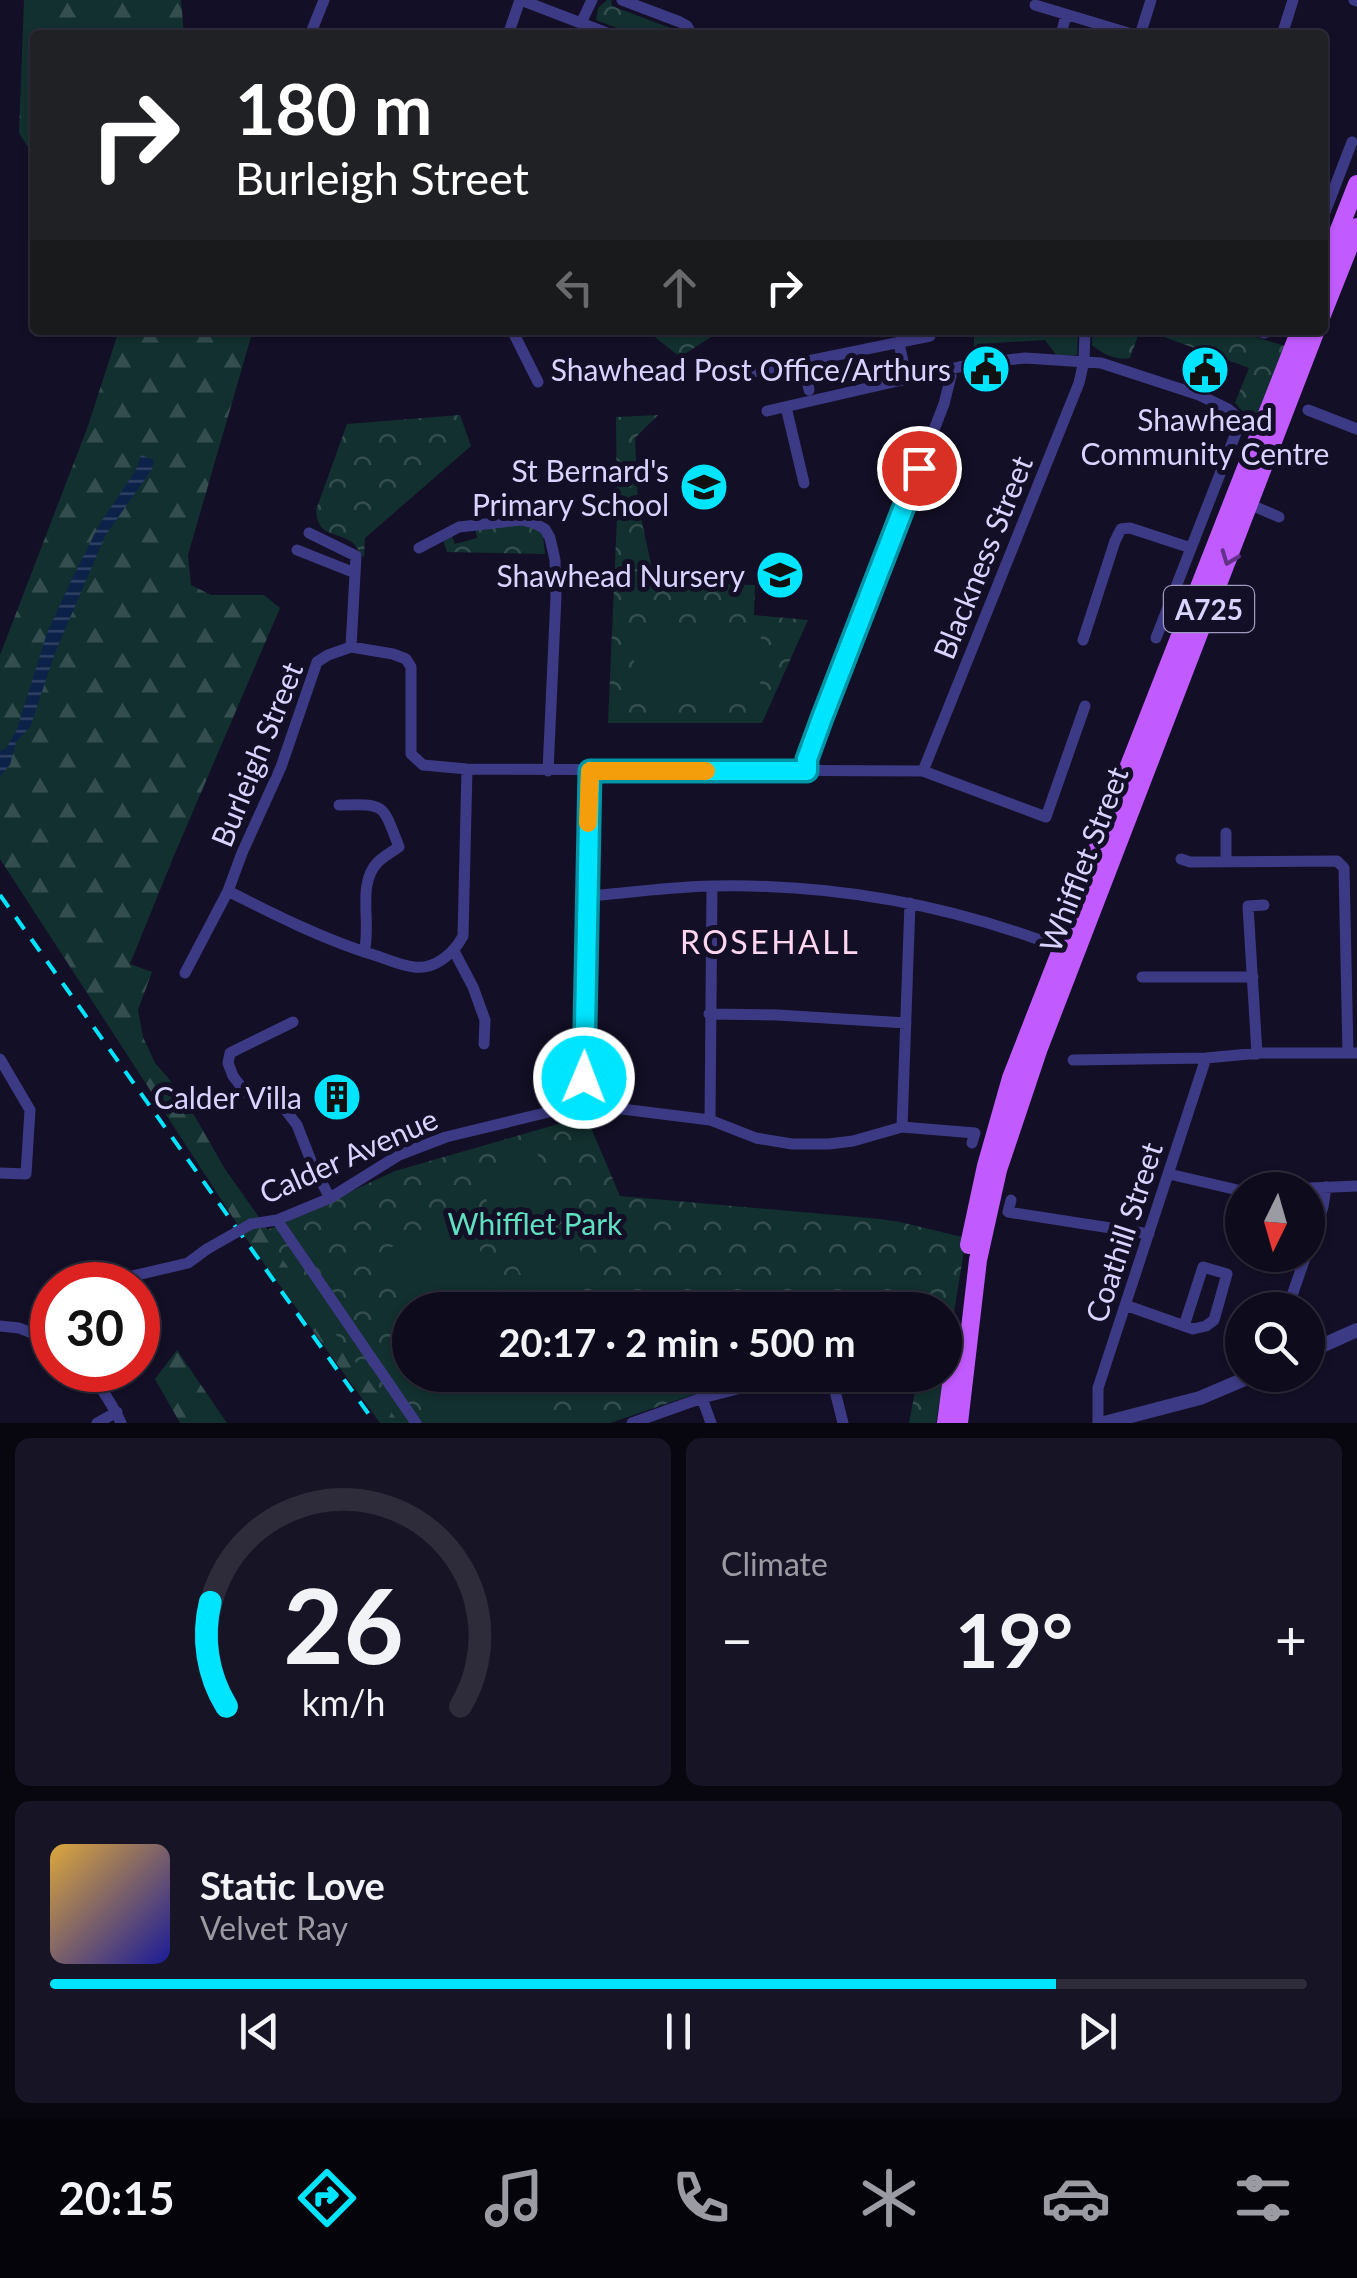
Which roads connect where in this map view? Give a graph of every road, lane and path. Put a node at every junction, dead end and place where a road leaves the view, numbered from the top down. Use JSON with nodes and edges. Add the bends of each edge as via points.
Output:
{"nodes":[{"id":1,"x":324,"y":0,"type":"edge"},
{"id":2,"x":521,"y":0,"type":"edge"},
{"id":3,"x":592,"y":0,"type":"edge"},
{"id":4,"x":622,"y":0,"type":"edge"},
{"id":5,"x":1151,"y":0,"type":"edge"},
{"id":6,"x":1293,"y":0,"type":"edge"},
{"id":7,"x":1035,"y":5,"type":"dead end"},
{"id":8,"x":1066,"y":15,"type":"junction"},
{"id":9,"x":581,"y":23,"type":"junction"},
{"id":10,"x":312,"y":30,"type":"edge"},
{"id":11,"x":510,"y":30,"type":"edge"},
{"id":12,"x":599,"y":30,"type":"edge"},
{"id":13,"x":689,"y":30,"type":"edge"},
{"id":14,"x":1062,"y":30,"type":"edge"},
{"id":15,"x":1120,"y":30,"type":"edge"},
{"id":16,"x":1140,"y":30,"type":"edge"},
{"id":17,"x":1284,"y":30,"type":"edge"},
{"id":18,"x":1352,"y":142,"type":"dead end"},
{"id":19,"x":1357,"y":184,"type":"edge"},
{"id":20,"x":1328,"y":204,"type":"edge"},
{"id":21,"x":1357,"y":228,"type":"edge"},
{"id":22,"x":1328,"y":257,"type":"edge"},
{"id":23,"x":1328,"y":300,"type":"edge"},
{"id":24,"x":514,"y":335,"type":"edge"},
{"id":25,"x":1086,"y":335,"type":"edge"},
{"id":26,"x":1306,"y":335,"type":"edge"},
{"id":27,"x":930,"y":336,"type":"dead end"},
{"id":28,"x":899,"y":344,"type":"junction"},
{"id":29,"x":1084,"y":361,"type":"junction"},
{"id":30,"x":804,"y":362,"type":"junction"},
{"id":31,"x":1294,"y":367,"type":"junction"},
{"id":32,"x":950,"y":368,"type":"junction"},
{"id":33,"x":744,"y":374,"type":"dead end"},
{"id":34,"x":907,"y":379,"type":"junction"},
{"id":35,"x":538,"y":382,"type":"dead end"},
{"id":36,"x":809,"y":390,"type":"dead end"},
{"id":37,"x":786,"y":406,"type":"junction"},
{"id":38,"x":1308,"y":410,"type":"dead end"},
{"id":39,"x":766,"y":411,"type":"dead end"},
{"id":40,"x":1357,"y":429,"type":"edge"},
{"id":41,"x":804,"y":483,"type":"dead end"},
{"id":42,"x":1249,"y":504,"type":"junction"},
{"id":43,"x":1279,"y":517,"type":"dead end"},
{"id":44,"x":309,"y":533,"type":"dead end"},
{"id":45,"x":418,"y":548,"type":"dead end"},
{"id":46,"x":1191,"y":548,"type":"junction"},
{"id":47,"x":297,"y":550,"type":"dead end"},
{"id":48,"x":354,"y":573,"type":"junction"},
{"id":49,"x":1156,"y":638,"type":"dead end"},
{"id":50,"x":1084,"y":640,"type":"dead end"},
{"id":51,"x":351,"y":647,"type":"junction"},
{"id":52,"x":1085,"y":706,"type":"dead end"},
{"id":53,"x":467,"y":769,"type":"junction"},
{"id":54,"x":548,"y":770,"type":"junction"},
{"id":55,"x":590,"y":771,"type":"junction"},
{"id":56,"x":807,"y":771,"type":"junction"},
{"id":57,"x":923,"y":771,"type":"junction"},
{"id":58,"x":339,"y":805,"type":"dead end"},
{"id":59,"x":1226,"y":833,"type":"dead end"},
{"id":60,"x":1181,"y":859,"type":"dead end"},
{"id":61,"x":1226,"y":861,"type":"junction"},
{"id":62,"x":712,"y":886,"type":"junction"},
{"id":63,"x":228,"y":891,"type":"junction"},
{"id":64,"x":587,"y":896,"type":"junction"},
{"id":65,"x":910,"y":903,"type":"junction"},
{"id":66,"x":1264,"y":905,"type":"dead end"},
{"id":67,"x":1069,"y":950,"type":"junction"},
{"id":68,"x":454,"y":951,"type":"junction"},
{"id":69,"x":364,"y":952,"type":"junction"},
{"id":70,"x":185,"y":973,"type":"dead end"},
{"id":71,"x":1142,"y":978,"type":"dead end"},
{"id":72,"x":1253,"y":978,"type":"junction"},
{"id":73,"x":710,"y":1014,"type":"junction"},
{"id":74,"x":293,"y":1022,"type":"dead end"},
{"id":75,"x":906,"y":1023,"type":"junction"},
{"id":76,"x":484,"y":1044,"type":"dead end"},
{"id":77,"x":1352,"y":1053,"type":"edge"},
{"id":78,"x":1257,"y":1054,"type":"junction"},
{"id":79,"x":1206,"y":1058,"type":"junction"},
{"id":80,"x":0,"y":1059,"type":"edge"},
{"id":81,"x":1073,"y":1060,"type":"dead end"},
{"id":82,"x":582,"y":1104,"type":"junction"},
{"id":83,"x":710,"y":1120,"type":"junction"},
{"id":84,"x":902,"y":1127,"type":"junction"},
{"id":85,"x":972,"y":1143,"type":"dead end"},
{"id":86,"x":0,"y":1173,"type":"edge"},
{"id":87,"x":1169,"y":1174,"type":"junction"},
{"id":88,"x":1357,"y":1186,"type":"edge"},
{"id":89,"x":1225,"y":1187,"type":"edge"},
{"id":90,"x":1326,"y":1188,"type":"joint"},
{"id":91,"x":1325,"y":1194,"type":"edge"},
{"id":92,"x":330,"y":1198,"type":"junction"},
{"id":93,"x":1011,"y":1200,"type":"dead end"},
{"id":94,"x":277,"y":1220,"type":"junction"},
{"id":95,"x":1150,"y":1234,"type":"junction"},
{"id":96,"x":160,"y":1270,"type":"edge"},
{"id":97,"x":1124,"y":1305,"type":"junction"},
{"id":98,"x":0,"y":1326,"type":"edge"},
{"id":99,"x":1184,"y":1326,"type":"junction"},
{"id":100,"x":1357,"y":1330,"type":"edge"},
{"id":101,"x":30,"y":1332,"type":"edge"},
{"id":102,"x":1325,"y":1344,"type":"edge"},
{"id":103,"x":1225,"y":1387,"type":"edge"},
{"id":104,"x":103,"y":1392,"type":"edge"},
{"id":105,"x":725,"y":1392,"type":"edge"},
{"id":106,"x":835,"y":1392,"type":"edge"},
{"id":107,"x":702,"y":1398,"type":"junction"},
{"id":108,"x":119,"y":1417,"type":"edge"},
{"id":109,"x":96,"y":1423,"type":"edge"},
{"id":110,"x":416,"y":1423,"type":"edge"},
{"id":111,"x":632,"y":1423,"type":"edge"},
{"id":112,"x":711,"y":1423,"type":"edge"},
{"id":113,"x":843,"y":1423,"type":"edge"},
{"id":114,"x":946,"y":1423,"type":"edge"},
{"id":115,"x":960,"y":1423,"type":"edge"},
{"id":116,"x":1101,"y":1423,"type":"edge"}],
"edges":[{"from":1,"to":10,"type":"street"},
{"from":2,"to":9,"type":"street"},
{"from":2,"to":11,"type":"street"},
{"from":3,"to":9,"type":"street"},
{"from":4,"to":13,"type":"street"},
{"from":5,"to":16,"type":"street"},
{"from":6,"to":17,"type":"street"},
{"from":7,"to":8,"type":"street"},
{"from":8,"to":14,"type":"street"},
{"from":8,"to":15,"type":"street"},
{"from":9,"to":12,"type":"street"},
{"from":18,"to":20,"type":"street"},
{"from":19,"to":22,"type":"main road"},
{"from":21,"to":23,"type":"main road"},
{"from":24,"to":35,"type":"street"},
{"from":25,"to":29,"type":"street","name":"Blackness Street"},
{"from":26,"to":31,"type":"main road","name":"Whifflet Street","number":"A725"},
{"from":27,"to":28,"type":"street"},
{"from":28,"to":30,"type":"street"},
{"from":28,"to":34,"type":"street"},
{"from":29,"to":32,"type":"street","via":[[1025,358]]},
{"from":29,"to":46,"type":"street","via":[[1199,395],[1241,420]]},
{"from":29,"to":57,"type":"street","name":"Blackness Street"},
{"from":30,"to":33,"type":"street"},
{"from":30,"to":36,"type":"street"},
{"from":31,"to":42,"type":"main road","name":"Whifflet Street","number":"A725"},
{"from":31,"to":67,"type":"main road","name":"Whifflet Street","number":"A725","via":[[1104,832]]},
{"from":32,"to":34,"type":"street"},
{"from":32,"to":56,"type":"street","via":[[944,404]]},
{"from":34,"to":37,"type":"street"},
{"from":37,"to":39,"type":"street"},
{"from":37,"to":41,"type":"street"},
{"from":38,"to":40,"type":"street"},
{"from":42,"to":43,"type":"street"},
{"from":42,"to":67,"type":"main road","name":"Whifflet Street","number":"A725","one_way":true},
{"from":44,"to":48,"type":"street","via":[[356,556]]},
{"from":45,"to":54,"type":"street","via":[[459,527],[521,520],[545,528],[556,596]]},
{"from":46,"to":49,"type":"street"},
{"from":46,"to":50,"type":"street","via":[[1121,529]]},
{"from":47,"to":48,"type":"street"},
{"from":48,"to":51,"type":"street"},
{"from":51,"to":53,"type":"street","via":[[406,659],[412,667],[411,754],[423,765]]},
{"from":51,"to":63,"type":"street","name":"Burleigh Street","via":[[317,662],[282,767]]},
{"from":52,"to":57,"type":"street","via":[[1046,817]]},
{"from":53,"to":54,"type":"street"},
{"from":53,"to":68,"type":"street","via":[[463,936]]},
{"from":54,"to":55,"type":"street"},
{"from":55,"to":56,"type":"street"},
{"from":55,"to":64,"type":"street"},
{"from":56,"to":57,"type":"street"},
{"from":58,"to":69,"type":"street","via":[[384,810],[399,846],[368,878]]},
{"from":59,"to":61,"type":"street"},
{"from":60,"to":61,"type":"street"},
{"from":61,"to":77,"type":"street","via":[[1337,860],[1344,868]]},
{"from":62,"to":64,"type":"street"},
{"from":62,"to":65,"type":"street","via":[[842,892]]},
{"from":62,"to":73,"type":"street"},
{"from":63,"to":69,"type":"street"},
{"from":63,"to":70,"type":"street","name":"Burleigh Street"},
{"from":64,"to":82,"type":"street"},
{"from":65,"to":67,"type":"street"},
{"from":65,"to":75,"type":"street"},
{"from":66,"to":72,"type":"street","via":[[1248,906]]},
{"from":67,"to":114,"type":"main road","name":"Whifflet Street","number":"A725","via":[[1011,1078],[986,1166]]},
{"from":67,"to":115,"type":"main road","name":"Whifflet Street","number":"A725","via":[[998,1170],[978,1260]]},
{"from":68,"to":69,"type":"street","via":[[417,968]]},
{"from":68,"to":76,"type":"street","via":[[486,1020]]},
{"from":71,"to":72,"type":"street"},
{"from":72,"to":78,"type":"street"},
{"from":73,"to":75,"type":"street"},
{"from":73,"to":83,"type":"street"},
{"from":74,"to":92,"type":"street","via":[[230,1053],[228,1062],[246,1093],[291,1116]]},
{"from":75,"to":84,"type":"street"},
{"from":77,"to":78,"type":"street"},
{"from":78,"to":79,"type":"street"},
{"from":79,"to":81,"type":"street"},
{"from":79,"to":87,"type":"street","name":"Coathill Street"},
{"from":80,"to":86,"type":"street","via":[[30,1110],[26,1174]]},
{"from":82,"to":83,"type":"street","name":"Calder Avenue"},
{"from":82,"to":92,"type":"street","name":"Calder Avenue","via":[[446,1137],[399,1156]]},
{"from":83,"to":84,"type":"street","name":"Calder Avenue","via":[[792,1144],[853,1141]]},
{"from":84,"to":85,"type":"street","name":"Calder Avenue","via":[[974,1133]]},
{"from":87,"to":89,"type":"street"},
{"from":87,"to":95,"type":"street","name":"Coathill Street"},
{"from":88,"to":90,"type":"street"},
{"from":90,"to":91,"type":"street"},
{"from":92,"to":94,"type":"street","name":"Calder Avenue"},
{"from":93,"to":95,"type":"street","via":[[1008,1212]]},
{"from":94,"to":96,"type":"street","name":"Calder Avenue","bridge":true,"via":[[251,1224],[188,1263]]},
{"from":94,"to":110,"type":"street"},
{"from":95,"to":97,"type":"street","name":"Coathill Street"},
{"from":97,"to":99,"type":"street"},
{"from":97,"to":116,"type":"street","name":"Coathill Street","via":[[1098,1388]]},
{"from":98,"to":101,"type":"street"},
{"from":99,"to":99,"type":"street","via":[[1200,1328],[1214,1320],[1227,1274],[1203,1267]]},
{"from":100,"to":102,"type":"street"},
{"from":103,"to":116,"type":"street"},
{"from":104,"to":108,"type":"street"},
{"from":105,"to":107,"type":"street"},
{"from":106,"to":113,"type":"street"},
{"from":107,"to":111,"type":"street"},
{"from":107,"to":112,"type":"street"},
{"from":108,"to":109,"type":"street"}]}
